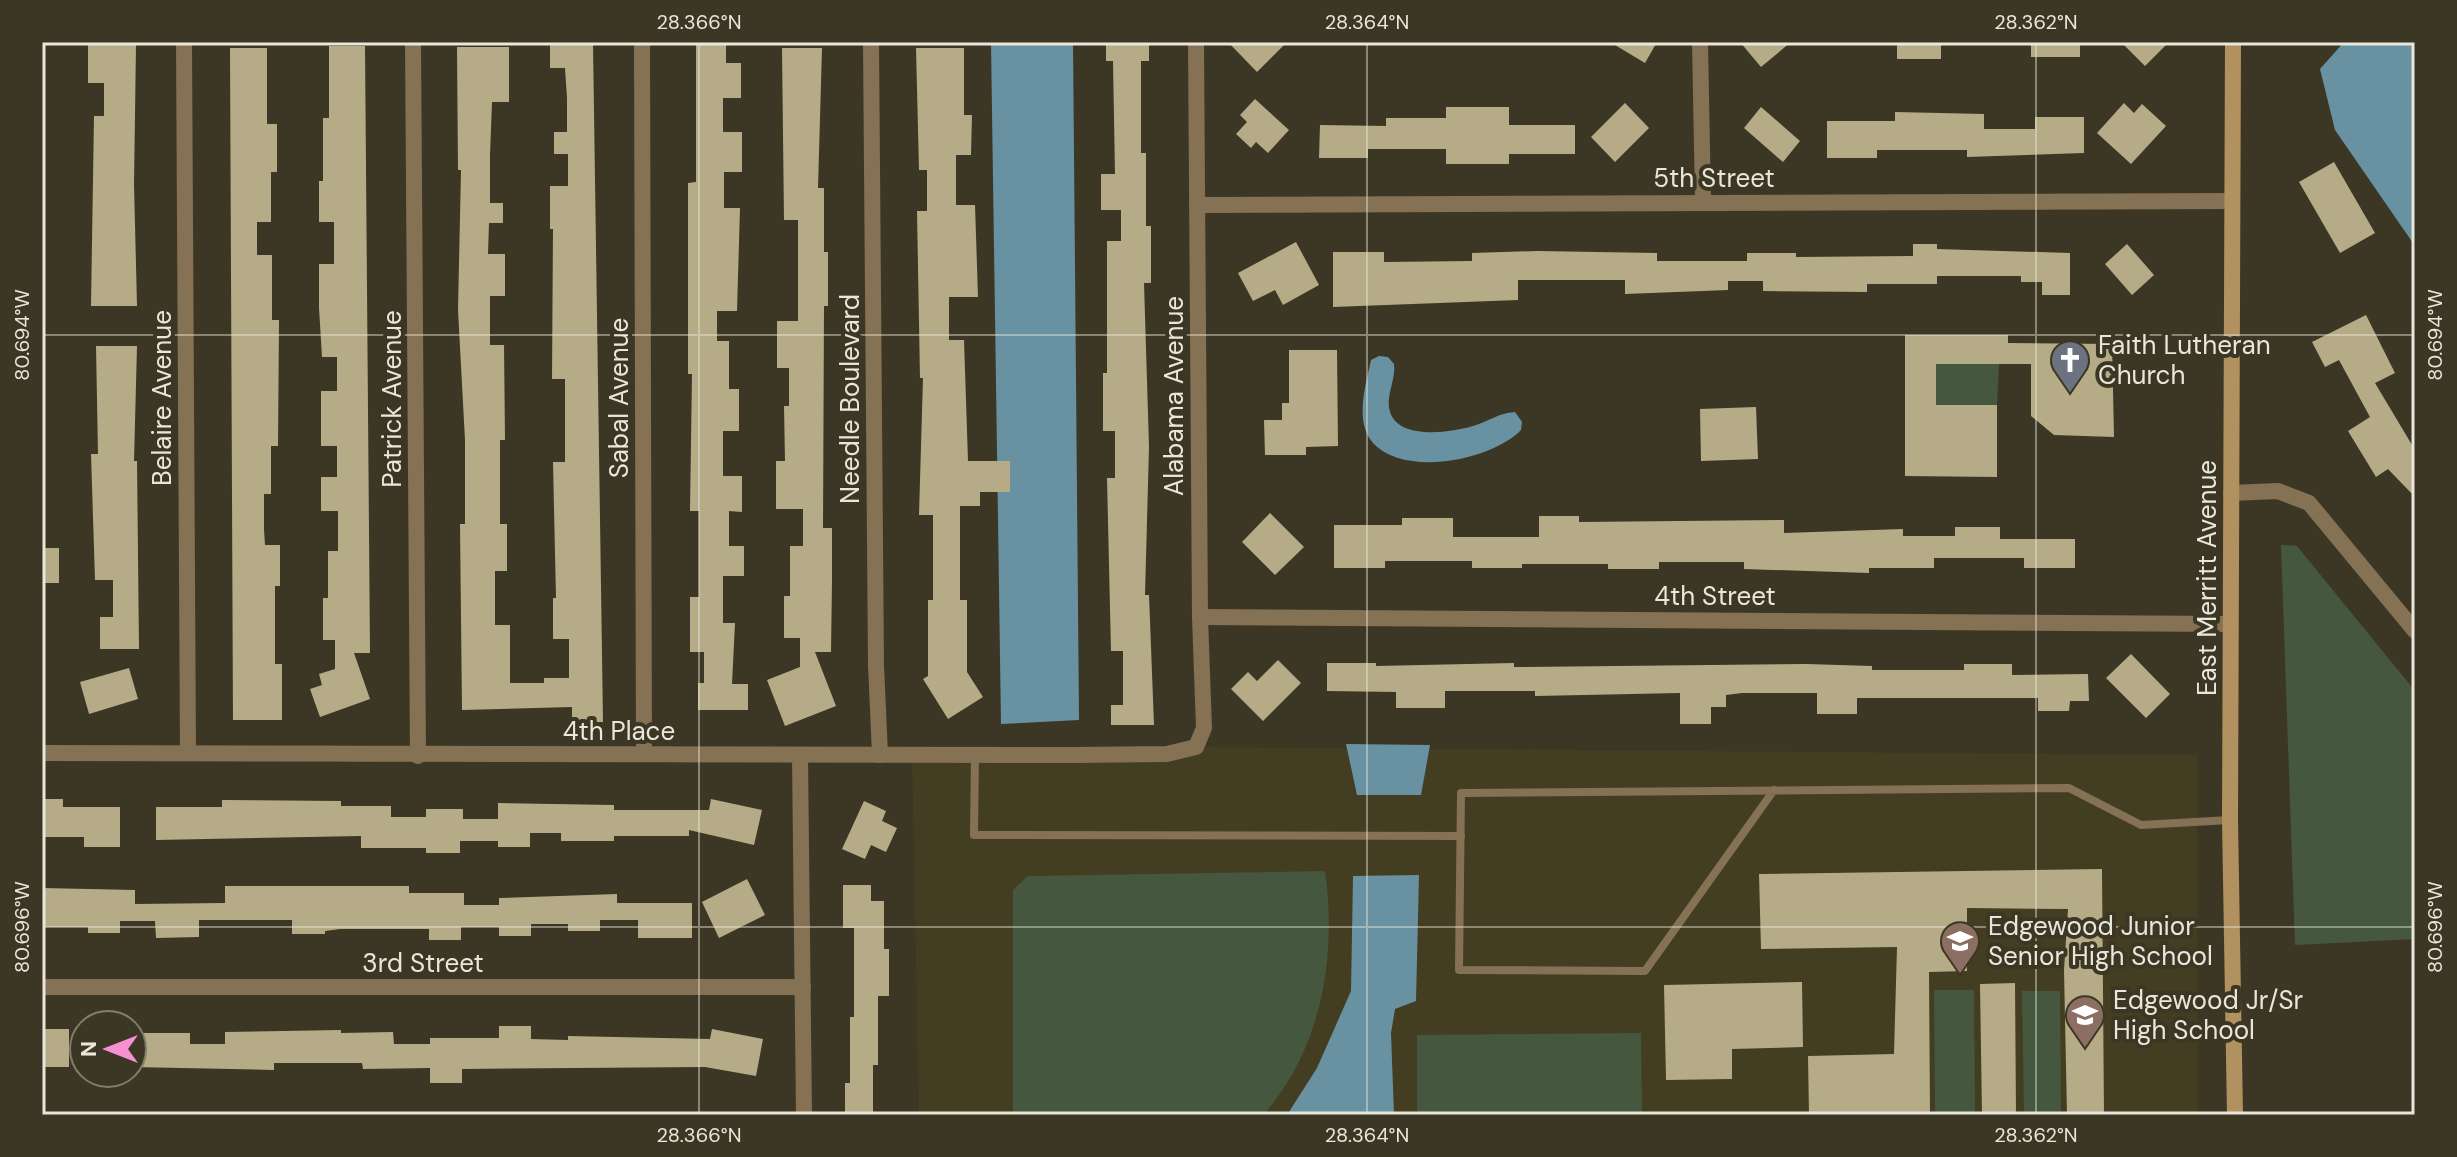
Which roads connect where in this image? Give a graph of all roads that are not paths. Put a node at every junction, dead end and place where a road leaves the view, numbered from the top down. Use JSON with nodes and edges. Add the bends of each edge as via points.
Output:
{"nodes":[{"id":1,"x":184,"y":42,"type":"edge"},
{"id":2,"x":413,"y":42,"type":"edge"},
{"id":3,"x":642,"y":42,"type":"edge"},
{"id":4,"x":871,"y":42,"type":"edge"},
{"id":5,"x":1196,"y":42,"type":"edge"},
{"id":6,"x":1700,"y":42,"type":"edge"},
{"id":7,"x":2233,"y":42,"type":"edge"},
{"id":8,"x":1703,"y":201,"type":"junction"},
{"id":9,"x":2232,"y":201,"type":"junction"},
{"id":10,"x":1197,"y":205,"type":"junction"},
{"id":11,"x":2231,"y":493,"type":"junction"},
{"id":12,"x":1200,"y":617,"type":"junction"},
{"id":13,"x":2230,"y":624,"type":"junction"},
{"id":14,"x":2415,"y":631,"type":"edge"},
{"id":15,"x":1196,"y":747,"type":"joint"},
{"id":16,"x":42,"y":753,"type":"edge"},
{"id":17,"x":188,"y":753,"type":"junction"},
{"id":18,"x":644,"y":754,"type":"junction"},
{"id":19,"x":880,"y":755,"type":"junction"},
{"id":20,"x":975,"y":755,"type":"junction"},
{"id":21,"x":418,"y":756,"type":"junction"},
{"id":22,"x":800,"y":756,"type":"junction"},
{"id":23,"x":1774,"y":790,"type":"junction"},
{"id":24,"x":2230,"y":820,"type":"junction"},
{"id":25,"x":1461,"y":836,"type":"junction"},
{"id":26,"x":42,"y":987,"type":"edge"},
{"id":27,"x":803,"y":987,"type":"junction"},
{"id":28,"x":804,"y":1115,"type":"edge"},
{"id":29,"x":2235,"y":1115,"type":"edge"}],
"edges":[{"from":1,"to":17,"type":"street","name":"Belaire Avenue"},
{"from":2,"to":21,"type":"street","name":"Patrick Avenue"},
{"from":3,"to":18,"type":"street","name":"Sabal Avenue"},
{"from":4,"to":19,"type":"street","name":"Needle Boulevard"},
{"from":5,"to":10,"type":"street","name":"Alabama Avenue"},
{"from":6,"to":8,"type":"street"},
{"from":7,"to":9,"type":"street","name":"East Merritt Avenue"},
{"from":8,"to":9,"type":"street","name":"5th Street"},
{"from":8,"to":10,"type":"street","name":"5th Street"},
{"from":9,"to":11,"type":"street","name":"East Merritt Avenue"},
{"from":10,"to":12,"type":"street","name":"Alabama Avenue"},
{"from":11,"to":13,"type":"street","name":"East Merritt Avenue"},
{"from":11,"to":14,"type":"street","via":[[2278,491],[2309,503]]},
{"from":12,"to":13,"type":"street","name":"4th Street"},
{"from":12,"to":15,"type":"street","name":"Alabama Avenue","via":[[1204,728]]},
{"from":13,"to":24,"type":"street","name":"East Merritt Avenue"},
{"from":15,"to":20,"type":"street","name":"4th Place","via":[[1167,754]]},
{"from":16,"to":17,"type":"street","name":"4th Place"},
{"from":17,"to":21,"type":"street","name":"4th Place"},
{"from":18,"to":21,"type":"street","name":"4th Place"},
{"from":18,"to":22,"type":"street","name":"4th Place"},
{"from":19,"to":20,"type":"street","name":"4th Place"},
{"from":19,"to":22,"type":"street","name":"4th Place"},
{"from":20,"to":25,"type":"lane","via":[[974,835]]},
{"from":22,"to":27,"type":"street"},
{"from":23,"to":24,"type":"lane","via":[[2069,788],[2141,825]]},
{"from":23,"to":25,"type":"lane","via":[[1461,793]]},
{"from":23,"to":25,"type":"lane","via":[[1645,971],[1459,970]]},
{"from":24,"to":29,"type":"street","name":"East Merritt Avenue"},
{"from":26,"to":27,"type":"street","name":"3rd Street"},
{"from":27,"to":28,"type":"street"}]}
